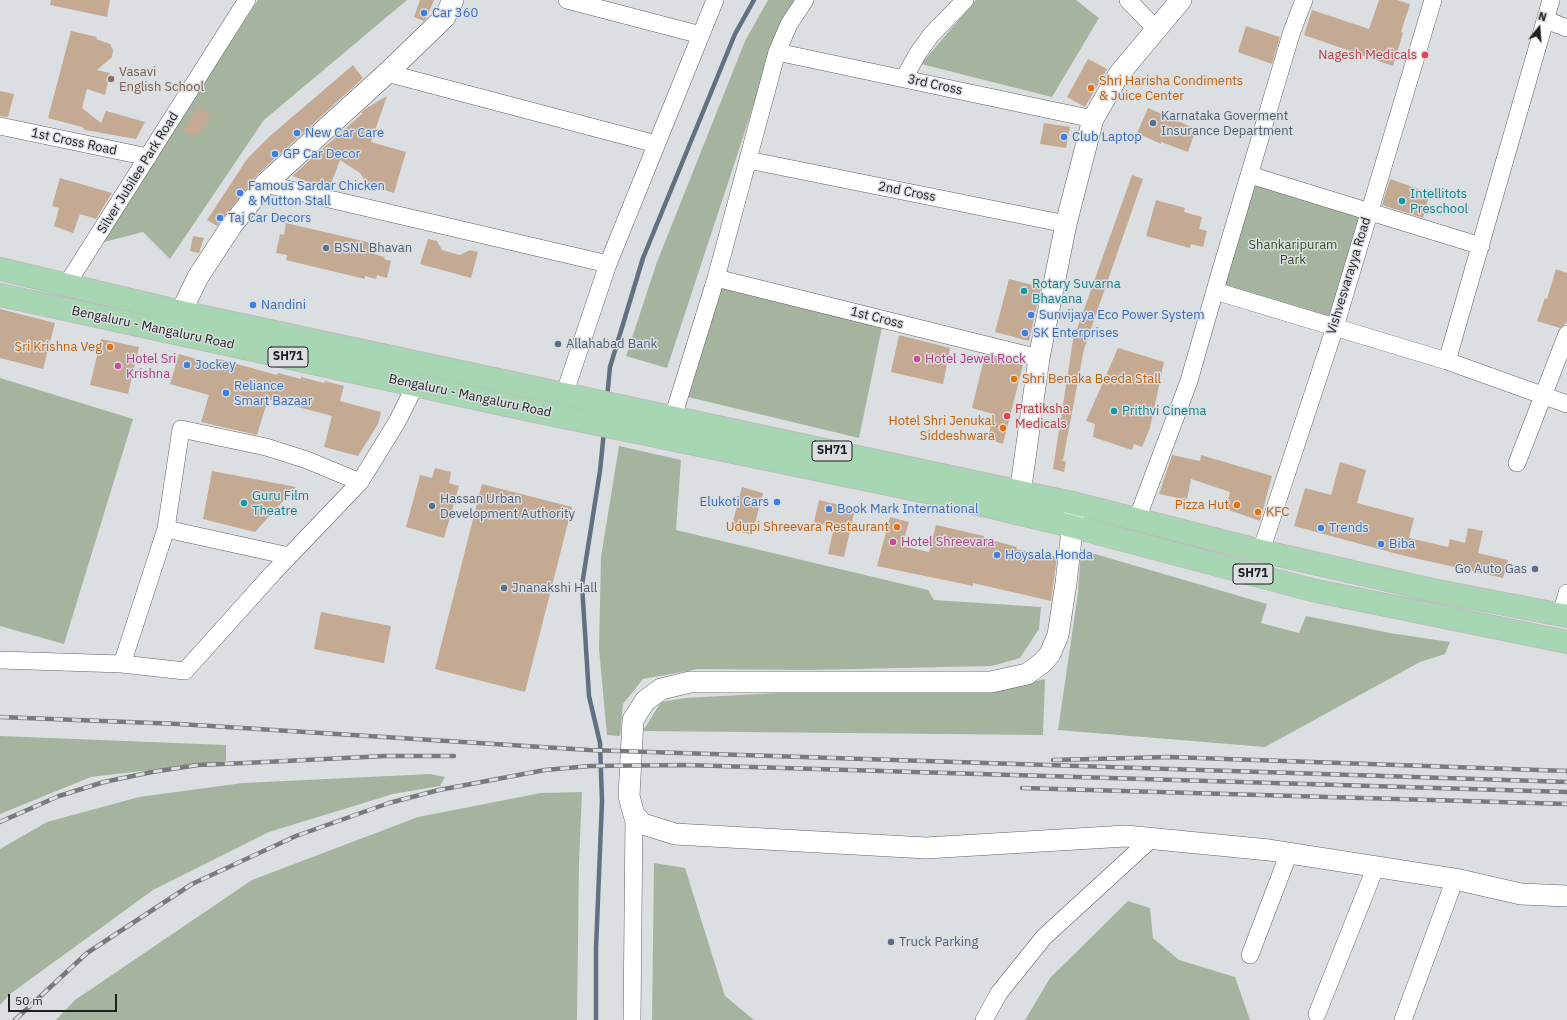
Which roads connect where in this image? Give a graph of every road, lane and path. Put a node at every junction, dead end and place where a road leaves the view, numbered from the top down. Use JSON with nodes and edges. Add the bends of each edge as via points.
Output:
{"nodes":[{"id":1,"x":247,"y":0,"type":"edge"},
{"id":2,"x":453,"y":0,"type":"edge"},
{"id":3,"x":567,"y":0,"type":"edge"},
{"id":4,"x":715,"y":0,"type":"edge"},
{"id":5,"x":805,"y":0,"type":"edge"},
{"id":6,"x":965,"y":0,"type":"edge"},
{"id":7,"x":1128,"y":0,"type":"edge"},
{"id":8,"x":1181,"y":0,"type":"edge"},
{"id":9,"x":1304,"y":0,"type":"edge"},
{"id":10,"x":1433,"y":0,"type":"edge"},
{"id":11,"x":1551,"y":0,"type":"edge"},
{"id":12,"x":615,"y":6,"type":"edge"},
{"id":13,"x":1546,"y":20,"type":"junction"},
{"id":14,"x":1567,"y":28,"type":"edge"},
{"id":15,"x":1156,"y":29,"type":"junction"},
{"id":16,"x":701,"y":35,"type":"junction"},
{"id":17,"x":777,"y":52,"type":"junction"},
{"id":18,"x":387,"y":73,"type":"junction"},
{"id":19,"x":904,"y":78,"type":"junction"},
{"id":20,"x":1093,"y":119,"type":"junction"},
{"id":21,"x":0,"y":126,"type":"edge"},
{"id":22,"x":656,"y":144,"type":"junction"},
{"id":23,"x":148,"y":157,"type":"junction"},
{"id":24,"x":748,"y":160,"type":"junction"},
{"id":25,"x":1250,"y":175,"type":"junction"},
{"id":26,"x":265,"y":184,"type":"junction"},
{"id":27,"x":1369,"y":212,"type":"junction"},
{"id":28,"x":1066,"y":224,"type":"junction"},
{"id":29,"x":1482,"y":246,"type":"junction"},
{"id":30,"x":608,"y":264,"type":"junction"},
{"id":31,"x":0,"y":269,"type":"edge"},
{"id":32,"x":716,"y":278,"type":"junction"},
{"id":33,"x":67,"y":284,"type":"junction"},
{"id":34,"x":1215,"y":291,"type":"junction"},
{"id":35,"x":0,"y":295,"type":"edge"},
{"id":36,"x":62,"y":308,"type":"junction"},
{"id":37,"x":181,"y":312,"type":"junction"},
{"id":38,"x":1335,"y":327,"type":"junction"},
{"id":39,"x":175,"y":333,"type":"junction"},
{"id":40,"x":1567,"y":334,"type":"edge"},
{"id":41,"x":1039,"y":358,"type":"junction"},
{"id":42,"x":1448,"y":361,"type":"junction"},
{"id":43,"x":415,"y":386,"type":"junction"},
{"id":44,"x":1542,"y":396,"type":"junction"},
{"id":45,"x":1567,"y":404,"type":"edge"},
{"id":46,"x":570,"y":407,"type":"junction"},
{"id":47,"x":673,"y":417,"type":"junction"},
{"id":48,"x":643,"y":422,"type":"junction"},
{"id":49,"x":1517,"y":463,"type":"dead end"},
{"id":50,"x":360,"y":482,"type":"junction"},
{"id":51,"x":1019,"y":502,"type":"junction"},
{"id":52,"x":1075,"y":504,"type":"junction"},
{"id":53,"x":1137,"y":518,"type":"junction"},
{"id":54,"x":1072,"y":526,"type":"junction"},
{"id":55,"x":166,"y":529,"type":"junction"},
{"id":56,"x":1261,"y":551,"type":"junction"},
{"id":57,"x":289,"y":556,"type":"junction"},
{"id":58,"x":1254,"y":575,"type":"junction"},
{"id":59,"x":1567,"y":593,"type":"edge"},
{"id":60,"x":1564,"y":616,"type":"edge"},
{"id":61,"x":1567,"y":642,"type":"edge"},
{"id":62,"x":0,"y":660,"type":"edge"},
{"id":63,"x":122,"y":664,"type":"junction"},
{"id":64,"x":634,"y":815,"type":"junction"},
{"id":65,"x":1151,"y":839,"type":"junction"},
{"id":66,"x":1289,"y":853,"type":"junction"},
{"id":67,"x":1376,"y":866,"type":"junction"},
{"id":68,"x":1455,"y":879,"type":"junction"},
{"id":69,"x":1567,"y":896,"type":"edge"},
{"id":70,"x":1250,"y":955,"type":"dead end"},
{"id":71,"x":1317,"y":1014,"type":"dead end"},
{"id":72,"x":632,"y":1020,"type":"edge"},
{"id":73,"x":984,"y":1020,"type":"edge"},
{"id":74,"x":1403,"y":1020,"type":"edge"}],
"edges":[{"from":1,"to":23,"type":"street","name":"Silver Jubilee Park Road"},
{"from":2,"to":18,"type":"street","via":[[445,17]]},
{"from":3,"to":12,"type":"street"},
{"from":4,"to":16,"type":"street"},
{"from":5,"to":17,"type":"street","via":[[789,24]]},
{"from":6,"to":19,"type":"street","via":[[931,35]]},
{"from":7,"to":15,"type":"street"},
{"from":8,"to":15,"type":"street"},
{"from":9,"to":25,"type":"street","via":[[1292,31]]},
{"from":10,"to":27,"type":"street","name":"Vishvesvarayya Road"},
{"from":11,"to":13,"type":"street"},
{"from":12,"to":16,"type":"street"},
{"from":13,"to":14,"type":"street"},
{"from":13,"to":29,"type":"street"},
{"from":15,"to":20,"type":"street","via":[[1119,74]]},
{"from":16,"to":22,"type":"street"},
{"from":17,"to":19,"type":"street","name":"3rd Cross"},
{"from":17,"to":24,"type":"street"},
{"from":18,"to":22,"type":"street"},
{"from":18,"to":26,"type":"street"},
{"from":19,"to":20,"type":"street","name":"3rd Cross"},
{"from":20,"to":28,"type":"street"},
{"from":21,"to":23,"type":"street","name":"1st Cross Road"},
{"from":22,"to":30,"type":"street"},
{"from":23,"to":33,"type":"street","name":"Silver Jubilee Park Road"},
{"from":24,"to":28,"type":"street","name":"2nd Cross"},
{"from":24,"to":32,"type":"street"},
{"from":25,"to":27,"type":"street"},
{"from":25,"to":34,"type":"street"},
{"from":26,"to":30,"type":"street"},
{"from":26,"to":37,"type":"street","via":[[232,225],[198,277]]},
{"from":27,"to":29,"type":"street"},
{"from":27,"to":38,"type":"street","name":"Vishvesvarayya Road"},
{"from":28,"to":41,"type":"street"},
{"from":29,"to":42,"type":"street"},
{"from":30,"to":46,"type":"street"},
{"from":31,"to":33,"type":"main road","name":"Bengaluru - Mangaluru Road","number":"SH71"},
{"from":32,"to":41,"type":"street","name":"1st Cross"},
{"from":32,"to":47,"type":"street"},
{"from":33,"to":36,"type":"main road"},
{"from":33,"to":37,"type":"main road","name":"Bengaluru - Mangaluru Road","number":"SH71"},
{"from":34,"to":38,"type":"street"},
{"from":34,"to":53,"type":"street","via":[[1189,382]]},
{"from":35,"to":36,"type":"main road","name":"Bengaluru - Mangaluru Road","number":"SH71"},
{"from":36,"to":39,"type":"main road","name":"Bengaluru - Mangaluru Road","number":"SH71"},
{"from":37,"to":39,"type":"main road"},
{"from":37,"to":46,"type":"main road","name":"Bengaluru - Mangaluru Road","number":"SH71"},
{"from":38,"to":42,"type":"street"},
{"from":38,"to":56,"type":"street","name":"Vishvesvarayya Road"},
{"from":39,"to":43,"type":"main road","name":"Bengaluru - Mangaluru Road","number":"SH71"},
{"from":40,"to":44,"type":"street"},
{"from":41,"to":51,"type":"street"},
{"from":42,"to":44,"type":"street"},
{"from":43,"to":46,"type":"main road","name":"Bengaluru - Mangaluru Road","number":"SH71"},
{"from":43,"to":50,"type":"street","via":[[397,422]]},
{"from":44,"to":45,"type":"street"},
{"from":44,"to":49,"type":"street"},
{"from":46,"to":48,"type":"main road","number":"SH71"},
{"from":47,"to":48,"type":"main road","number":"SH71"},
{"from":47,"to":51,"type":"main road","number":"SH71"},
{"from":48,"to":51,"type":"main road","number":"SH71","via":[[941,495]]},
{"from":50,"to":55,"type":"street","via":[[308,460],[266,447],[181,429]]},
{"from":50,"to":57,"type":"street"},
{"from":51,"to":52,"type":"main road","number":"SH71"},
{"from":51,"to":54,"type":"main road","number":"SH71"},
{"from":52,"to":53,"type":"main road","number":"SH71"},
{"from":52,"to":54,"type":"street"},
{"from":53,"to":56,"type":"main road","number":"SH71"},
{"from":54,"to":58,"type":"main road","number":"SH71"},
{"from":54,"to":64,"type":"street","via":[[1058,635],[1050,654],[1027,674],[991,682],[690,682],[662,688],[645,702],[633,720],[628,796]]},
{"from":55,"to":57,"type":"street"},
{"from":55,"to":63,"type":"street"},
{"from":56,"to":58,"type":"main road"},
{"from":56,"to":60,"type":"main road","number":"SH71","via":[[1432,590]]},
{"from":57,"to":63,"type":"street","via":[[185,671]]},
{"from":58,"to":61,"type":"main road","number":"SH71","via":[[1312,590]]},
{"from":59,"to":60,"type":"street"},
{"from":62,"to":63,"type":"street"},
{"from":64,"to":65,"type":"street","via":[[643,824],[675,834],[926,848],[1126,836]]},
{"from":64,"to":72,"type":"street"},
{"from":65,"to":66,"type":"street"},
{"from":65,"to":73,"type":"street","via":[[1044,937],[999,993]]},
{"from":66,"to":67,"type":"street"},
{"from":66,"to":70,"type":"street"},
{"from":67,"to":68,"type":"street"},
{"from":67,"to":71,"type":"street"},
{"from":68,"to":69,"type":"street","via":[[1521,894]]},
{"from":68,"to":74,"type":"street"}]}
